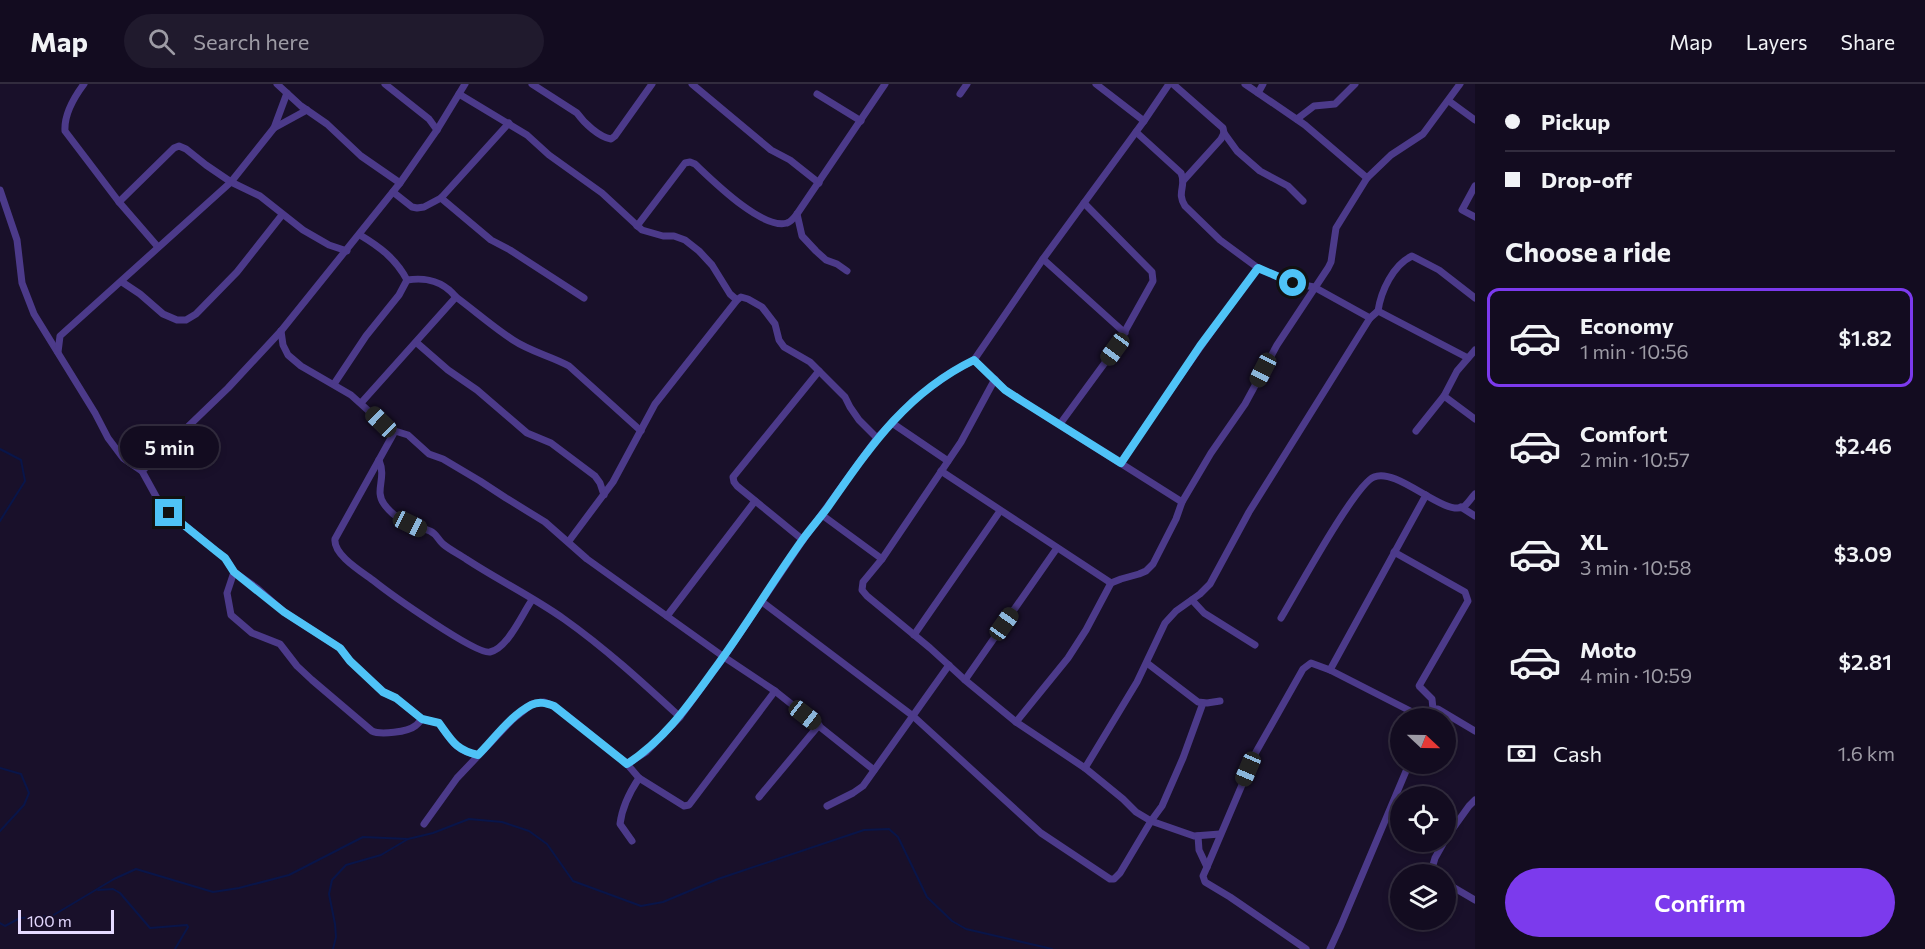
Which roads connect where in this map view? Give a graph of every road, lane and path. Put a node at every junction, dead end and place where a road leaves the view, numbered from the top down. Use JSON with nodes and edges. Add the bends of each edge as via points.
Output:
{"nodes":[{"id":1,"x":84,"y":84,"type":"edge"},
{"id":2,"x":277,"y":84,"type":"edge"},
{"id":3,"x":385,"y":84,"type":"edge"},
{"id":4,"x":465,"y":84,"type":"edge"},
{"id":5,"x":652,"y":84,"type":"edge"},
{"id":6,"x":692,"y":84,"type":"edge"},
{"id":7,"x":885,"y":84,"type":"edge"},
{"id":8,"x":967,"y":84,"type":"edge"},
{"id":9,"x":1096,"y":84,"type":"edge"},
{"id":10,"x":1171,"y":84,"type":"edge"},
{"id":11,"x":1245,"y":84,"type":"edge"},
{"id":12,"x":1263,"y":84,"type":"edge"},
{"id":13,"x":1355,"y":84,"type":"edge"},
{"id":14,"x":1460,"y":84,"type":"edge"},
{"id":15,"x":534,"y":85,"type":"edge"},
{"id":16,"x":287,"y":93,"type":"junction"},
{"id":17,"x":1258,"y":93,"type":"junction"},
{"id":18,"x":459,"y":94,"type":"junction"},
{"id":19,"x":817,"y":94,"type":"dead end"},
{"id":20,"x":960,"y":94,"type":"dead end"},
{"id":21,"x":1449,"y":101,"type":"junction"},
{"id":22,"x":307,"y":110,"type":"junction"},
{"id":23,"x":1297,"y":119,"type":"junction"},
{"id":24,"x":1475,"y":120,"type":"edge"},
{"id":25,"x":861,"y":121,"type":"junction"},
{"id":26,"x":1144,"y":121,"type":"junction"},
{"id":27,"x":509,"y":123,"type":"junction"},
{"id":28,"x":274,"y":128,"type":"junction"},
{"id":29,"x":437,"y":130,"type":"junction"},
{"id":30,"x":1136,"y":132,"type":"junction"},
{"id":31,"x":1224,"y":133,"type":"junction"},
{"id":32,"x":1367,"y":178,"type":"junction"},
{"id":33,"x":1183,"y":181,"type":"junction"},
{"id":34,"x":231,"y":182,"type":"junction"},
{"id":35,"x":400,"y":183,"type":"junction"},
{"id":36,"x":819,"y":183,"type":"junction"},
{"id":37,"x":1475,"y":186,"type":"edge"},
{"id":38,"x":0,"y":190,"type":"edge"},
{"id":39,"x":393,"y":192,"type":"junction"},
{"id":40,"x":441,"y":198,"type":"junction"},
{"id":41,"x":1303,"y":201,"type":"dead end"},
{"id":42,"x":119,"y":202,"type":"junction"},
{"id":43,"x":1084,"y":203,"type":"junction"},
{"id":44,"x":797,"y":214,"type":"junction"},
{"id":45,"x":282,"y":215,"type":"junction"},
{"id":46,"x":1475,"y":217,"type":"edge"},
{"id":47,"x":637,"y":226,"type":"junction"},
{"id":48,"x":360,"y":235,"type":"junction"},
{"id":49,"x":158,"y":247,"type":"junction"},
{"id":50,"x":347,"y":250,"type":"junction"},
{"id":51,"x":1043,"y":259,"type":"junction"},
{"id":52,"x":1258,"y":268,"type":"junction"},
{"id":53,"x":847,"y":271,"type":"dead end"},
{"id":54,"x":407,"y":280,"type":"junction"},
{"id":55,"x":122,"y":282,"type":"junction"},
{"id":56,"x":1314,"y":287,"type":"junction"},
{"id":57,"x":456,"y":297,"type":"junction"},
{"id":58,"x":584,"y":298,"type":"dead end"},
{"id":59,"x":1475,"y":298,"type":"edge"},
{"id":60,"x":736,"y":300,"type":"junction"},
{"id":61,"x":1378,"y":311,"type":"junction"},
{"id":62,"x":1371,"y":318,"type":"junction"},
{"id":63,"x":281,"y":331,"type":"junction"},
{"id":64,"x":1125,"y":333,"type":"junction"},
{"id":65,"x":47,"y":335,"type":"junction"},
{"id":66,"x":60,"y":336,"type":"junction"},
{"id":67,"x":417,"y":343,"type":"junction"},
{"id":68,"x":1475,"y":350,"type":"edge"},
{"id":69,"x":58,"y":351,"type":"junction"},
{"id":70,"x":1468,"y":358,"type":"junction"},
{"id":71,"x":974,"y":360,"type":"junction"},
{"id":72,"x":819,"y":371,"type":"junction"},
{"id":73,"x":995,"y":379,"type":"junction"},
{"id":74,"x":334,"y":384,"type":"junction"},
{"id":75,"x":1444,"y":396,"type":"junction"},
{"id":76,"x":361,"y":403,"type":"junction"},
{"id":77,"x":1475,"y":419,"type":"edge"},
{"id":78,"x":892,"y":423,"type":"junction"},
{"id":79,"x":1060,"y":424,"type":"junction"},
{"id":80,"x":395,"y":431,"type":"junction"},
{"id":81,"x":641,"y":431,"type":"junction"},
{"id":82,"x":1416,"y":431,"type":"dead end"},
{"id":83,"x":877,"y":438,"type":"junction"},
{"id":84,"x":379,"y":460,"type":"junction"},
{"id":85,"x":948,"y":460,"type":"junction"},
{"id":86,"x":1121,"y":463,"type":"junction"},
{"id":87,"x":142,"y":471,"type":"junction"},
{"id":88,"x":941,"y":471,"type":"junction"},
{"id":89,"x":1475,"y":494,"type":"edge"},
{"id":90,"x":604,"y":495,"type":"junction"},
{"id":91,"x":1426,"y":495,"type":"junction"},
{"id":92,"x":755,"y":501,"type":"junction"},
{"id":93,"x":1182,"y":502,"type":"junction"},
{"id":94,"x":1461,"y":507,"type":"junction"},
{"id":95,"x":1000,"y":511,"type":"junction"},
{"id":96,"x":822,"y":515,"type":"junction"},
{"id":97,"x":1475,"y":516,"type":"edge"},
{"id":98,"x":803,"y":540,"type":"junction"},
{"id":99,"x":569,"y":541,"type":"junction"},
{"id":100,"x":1058,"y":548,"type":"junction"},
{"id":101,"x":1394,"y":552,"type":"junction"},
{"id":102,"x":882,"y":559,"type":"junction"},
{"id":103,"x":234,"y":572,"type":"junction"},
{"id":104,"x":1111,"y":584,"type":"junction"},
{"id":105,"x":532,"y":600,"type":"junction"},
{"id":106,"x":1192,"y":600,"type":"junction"},
{"id":107,"x":761,"y":601,"type":"junction"},
{"id":108,"x":667,"y":616,"type":"junction"},
{"id":109,"x":1281,"y":618,"type":"dead end"},
{"id":110,"x":914,"y":635,"type":"junction"},
{"id":111,"x":1255,"y":645,"type":"dead end"},
{"id":112,"x":724,"y":657,"type":"junction"},
{"id":113,"x":1147,"y":663,"type":"junction"},
{"id":114,"x":949,"y":664,"type":"junction"},
{"id":115,"x":1330,"y":670,"type":"junction"},
{"id":116,"x":965,"y":680,"type":"junction"},
{"id":117,"x":775,"y":691,"type":"junction"},
{"id":118,"x":1220,"y":701,"type":"dead end"},
{"id":119,"x":1203,"y":703,"type":"junction"},
{"id":120,"x":1405,"y":708,"type":"edge"},
{"id":121,"x":1433,"y":708,"type":"edge"},
{"id":122,"x":913,"y":716,"type":"junction"},
{"id":123,"x":680,"y":717,"type":"junction"},
{"id":124,"x":422,"y":719,"type":"junction"},
{"id":125,"x":1456,"y":720,"type":"edge"},
{"id":126,"x":1016,"y":722,"type":"junction"},
{"id":127,"x":819,"y":726,"type":"junction"},
{"id":128,"x":1475,"y":731,"type":"edge"},
{"id":129,"x":478,"y":755,"type":"junction"},
{"id":130,"x":627,"y":764,"type":"junction"},
{"id":131,"x":1084,"y":768,"type":"junction"},
{"id":132,"x":874,"y":770,"type":"junction"},
{"id":133,"x":1405,"y":774,"type":"edge"},
{"id":134,"x":639,"y":778,"type":"junction"},
{"id":135,"x":759,"y":797,"type":"dead end"},
{"id":136,"x":1475,"y":800,"type":"edge"},
{"id":137,"x":827,"y":806,"type":"dead end"},
{"id":138,"x":1151,"y":821,"type":"junction"},
{"id":139,"x":424,"y":824,"type":"dead end"},
{"id":140,"x":1456,"y":824,"type":"edge"},
{"id":141,"x":1220,"y":834,"type":"junction"},
{"id":142,"x":1197,"y":836,"type":"junction"},
{"id":143,"x":632,"y":841,"type":"dead end"},
{"id":144,"x":1207,"y":867,"type":"junction"},
{"id":145,"x":1456,"y":889,"type":"edge"},
{"id":146,"x":1475,"y":900,"type":"edge"},
{"id":147,"x":1306,"y":949,"type":"edge"},
{"id":148,"x":1330,"y":949,"type":"edge"}],
"edges":[{"from":1,"to":42,"type":"street","via":[[71,105],[65,130]]},
{"from":2,"to":16,"type":"street"},
{"from":3,"to":29,"type":"street"},
{"from":4,"to":18,"type":"street"},
{"from":5,"to":15,"type":"street","via":[[611,139]]},
{"from":6,"to":36,"type":"street","via":[[771,150]]},
{"from":7,"to":25,"type":"street"},
{"from":8,"to":20,"type":"street"},
{"from":9,"to":26,"type":"street"},
{"from":10,"to":26,"type":"street"},
{"from":10,"to":31,"type":"street"},
{"from":11,"to":17,"type":"street"},
{"from":12,"to":17,"type":"street"},
{"from":13,"to":23,"type":"street","via":[[1335,104],[1314,106]]},
{"from":14,"to":21,"type":"street"},
{"from":16,"to":22,"type":"street"},
{"from":16,"to":28,"type":"street"},
{"from":17,"to":23,"type":"street"},
{"from":18,"to":27,"type":"street"},
{"from":18,"to":29,"type":"street"},
{"from":19,"to":25,"type":"street"},
{"from":21,"to":24,"type":"street"},
{"from":21,"to":32,"type":"street","via":[[1423,135],[1391,155]]},
{"from":22,"to":28,"type":"street"},
{"from":22,"to":35,"type":"street"},
{"from":23,"to":32,"type":"street"},
{"from":25,"to":36,"type":"street"},
{"from":26,"to":30,"type":"street"},
{"from":27,"to":40,"type":"street"},
{"from":27,"to":47,"type":"street","via":[[602,193]]},
{"from":28,"to":34,"type":"street"},
{"from":29,"to":35,"type":"street"},
{"from":30,"to":33,"type":"street","via":[[1181,173]]},
{"from":30,"to":43,"type":"street"},
{"from":31,"to":33,"type":"street"},
{"from":31,"to":41,"type":"street","via":[[1260,171],[1288,186]]},
{"from":32,"to":56,"type":"street","via":[[1336,228],[1331,262]]},
{"from":33,"to":52,"type":"street","via":[[1179,194],[1185,206],[1220,240]]},
{"from":34,"to":42,"type":"street","via":[[179,146]]},
{"from":34,"to":45,"type":"street","via":[[260,196]]},
{"from":34,"to":49,"type":"street"},
{"from":35,"to":39,"type":"street"},
{"from":36,"to":44,"type":"street"},
{"from":37,"to":46,"type":"street","via":[[1462,210]]},
{"from":38,"to":65,"type":"street","via":[[16,240],[22,284]]},
{"from":39,"to":40,"type":"street","via":[[417,208]]},
{"from":39,"to":48,"type":"street"},
{"from":40,"to":58,"type":"street","via":[[491,240]]},
{"from":42,"to":49,"type":"street"},
{"from":43,"to":51,"type":"street"},
{"from":43,"to":64,"type":"street","via":[[1152,272],[1151,287]]},
{"from":44,"to":47,"type":"street","via":[[780,224],[766,219],[724,192],[690,162],[685,163]]},
{"from":44,"to":53,"type":"street","via":[[802,236],[826,260]]},
{"from":45,"to":50,"type":"street","via":[[329,245]]},
{"from":45,"to":55,"type":"street","via":[[237,272],[186,320],[163,314]]},
{"from":47,"to":60,"type":"street","via":[[649,233],[685,240],[712,265]]},
{"from":48,"to":50,"type":"street"},
{"from":48,"to":54,"type":"street","via":[[383,249]]},
{"from":49,"to":55,"type":"street"},
{"from":50,"to":63,"type":"street"},
{"from":51,"to":64,"type":"street"},
{"from":51,"to":71,"type":"street"},
{"from":52,"to":56,"type":"street"},
{"from":52,"to":86,"type":"street"},
{"from":54,"to":57,"type":"street","via":[[431,279],[449,288]]},
{"from":54,"to":74,"type":"street"},
{"from":55,"to":66,"type":"street"},
{"from":56,"to":62,"type":"street"},
{"from":56,"to":93,"type":"street"},
{"from":57,"to":67,"type":"street"},
{"from":57,"to":81,"type":"street","via":[[514,341],[569,366]]},
{"from":59,"to":61,"type":"street","via":[[1439,270],[1412,256],[1394,272],[1379,300]]},
{"from":60,"to":72,"type":"street","via":[[748,298],[762,307],[775,324],[784,347]]},
{"from":60,"to":81,"type":"street","via":[[655,404]]},
{"from":61,"to":62,"type":"street"},
{"from":61,"to":70,"type":"street"},
{"from":62,"to":106,"type":"street","via":[[1249,512],[1210,584]]},
{"from":63,"to":74,"type":"street","via":[[288,356]]},
{"from":63,"to":87,"type":"street"},
{"from":64,"to":79,"type":"street"},
{"from":65,"to":66,"type":"street"},
{"from":65,"to":69,"type":"street"},
{"from":66,"to":69,"type":"street"},
{"from":67,"to":76,"type":"street"},
{"from":67,"to":90,"type":"street","via":[[527,433],[551,443],[595,476]]},
{"from":68,"to":70,"type":"street"},
{"from":69,"to":87,"type":"street","via":[[108,438],[123,458]]},
{"from":70,"to":75,"type":"street"},
{"from":71,"to":73,"type":"street"},
{"from":71,"to":78,"type":"street","via":[[935,383]]},
{"from":72,"to":83,"type":"street"},
{"from":72,"to":92,"type":"street","via":[[733,477],[737,486]]},
{"from":73,"to":79,"type":"street"},
{"from":73,"to":85,"type":"street"},
{"from":74,"to":76,"type":"street"},
{"from":75,"to":77,"type":"street"},
{"from":75,"to":82,"type":"street"},
{"from":76,"to":80,"type":"street"},
{"from":78,"to":83,"type":"street"},
{"from":78,"to":85,"type":"street"},
{"from":79,"to":86,"type":"street"},
{"from":80,"to":84,"type":"street"},
{"from":80,"to":99,"type":"street","via":[[408,435],[429,454],[480,480]]},
{"from":81,"to":90,"type":"street"},
{"from":83,"to":96,"type":"street"},
{"from":84,"to":105,"type":"street","via":[[383,476],[379,494],[396,517],[430,531],[442,543]]},
{"from":84,"to":105,"type":"street","via":[[335,539],[334,545],[341,555],[382,588],[483,652],[490,652],[508,640]]},
{"from":85,"to":88,"type":"street"},
{"from":86,"to":93,"type":"street"},
{"from":87,"to":103,"type":"street","via":[[169,513],[225,558]]},
{"from":88,"to":95,"type":"street"},
{"from":88,"to":102,"type":"street"},
{"from":89,"to":94,"type":"street"},
{"from":90,"to":99,"type":"street"},
{"from":91,"to":94,"type":"street"},
{"from":91,"to":101,"type":"street"},
{"from":91,"to":109,"type":"street","via":[[1393,477],[1376,475],[1369,479]]},
{"from":92,"to":98,"type":"street"},
{"from":92,"to":108,"type":"street"},
{"from":93,"to":104,"type":"street","via":[[1153,564],[1146,571]]},
{"from":94,"to":97,"type":"street"},
{"from":95,"to":100,"type":"street"},
{"from":95,"to":110,"type":"street"},
{"from":96,"to":98,"type":"street"},
{"from":96,"to":102,"type":"street"},
{"from":98,"to":107,"type":"street"},
{"from":99,"to":108,"type":"street","via":[[587,559]]},
{"from":100,"to":104,"type":"street"},
{"from":100,"to":116,"type":"street"},
{"from":101,"to":115,"type":"street"},
{"from":101,"to":121,"type":"street","via":[[1465,592],[1467,601],[1420,684],[1432,699]]},
{"from":102,"to":110,"type":"street","via":[[863,582],[862,590]]},
{"from":103,"to":124,"type":"street","via":[[284,612],[340,648],[383,692]]},
{"from":103,"to":124,"type":"street","via":[[227,593],[231,615],[252,633],[280,644],[297,666],[372,731],[383,734],[413,728]]},
{"from":104,"to":126,"type":"street","via":[[1068,658]]},
{"from":105,"to":123,"type":"street","via":[[613,656]]},
{"from":106,"to":111,"type":"street","via":[[1204,613]]},
{"from":106,"to":113,"type":"street","via":[[1165,623]]},
{"from":107,"to":112,"type":"street"},
{"from":107,"to":122,"type":"street"},
{"from":108,"to":112,"type":"street"},
{"from":110,"to":114,"type":"street"},
{"from":112,"to":117,"type":"street"},
{"from":112,"to":123,"type":"street"},
{"from":113,"to":119,"type":"street"},
{"from":113,"to":131,"type":"street"},
{"from":114,"to":116,"type":"street"},
{"from":114,"to":122,"type":"street"},
{"from":115,"to":120,"type":"street"},
{"from":115,"to":141,"type":"street","via":[[1311,663],[1303,669],[1256,752]]},
{"from":116,"to":126,"type":"street"},
{"from":117,"to":127,"type":"street"},
{"from":117,"to":134,"type":"street","via":[[689,805],[676,803]]},
{"from":118,"to":119,"type":"street"},
{"from":119,"to":138,"type":"street","via":[[1172,784]]},
{"from":122,"to":132,"type":"street"},
{"from":122,"to":138,"type":"street","via":[[1041,833],[1110,879],[1120,873]]},
{"from":123,"to":130,"type":"street","via":[[646,752]]},
{"from":124,"to":129,"type":"street","via":[[439,723],[456,747]]},
{"from":125,"to":128,"type":"street"},
{"from":126,"to":131,"type":"street"},
{"from":127,"to":132,"type":"street"},
{"from":127,"to":135,"type":"street"},
{"from":129,"to":130,"type":"street","via":[[512,720],[532,704],[544,702]]},
{"from":129,"to":139,"type":"street"},
{"from":130,"to":134,"type":"street"},
{"from":131,"to":138,"type":"street"},
{"from":132,"to":137,"type":"street","via":[[863,786]]},
{"from":133,"to":148,"type":"street"},
{"from":134,"to":143,"type":"street","via":[[621,813],[620,824]]},
{"from":136,"to":140,"type":"street"},
{"from":138,"to":142,"type":"street"},
{"from":141,"to":142,"type":"street"},
{"from":141,"to":144,"type":"street"},
{"from":142,"to":144,"type":"street"},
{"from":144,"to":147,"type":"street","via":[[1204,882]]},
{"from":145,"to":146,"type":"street"}]}
